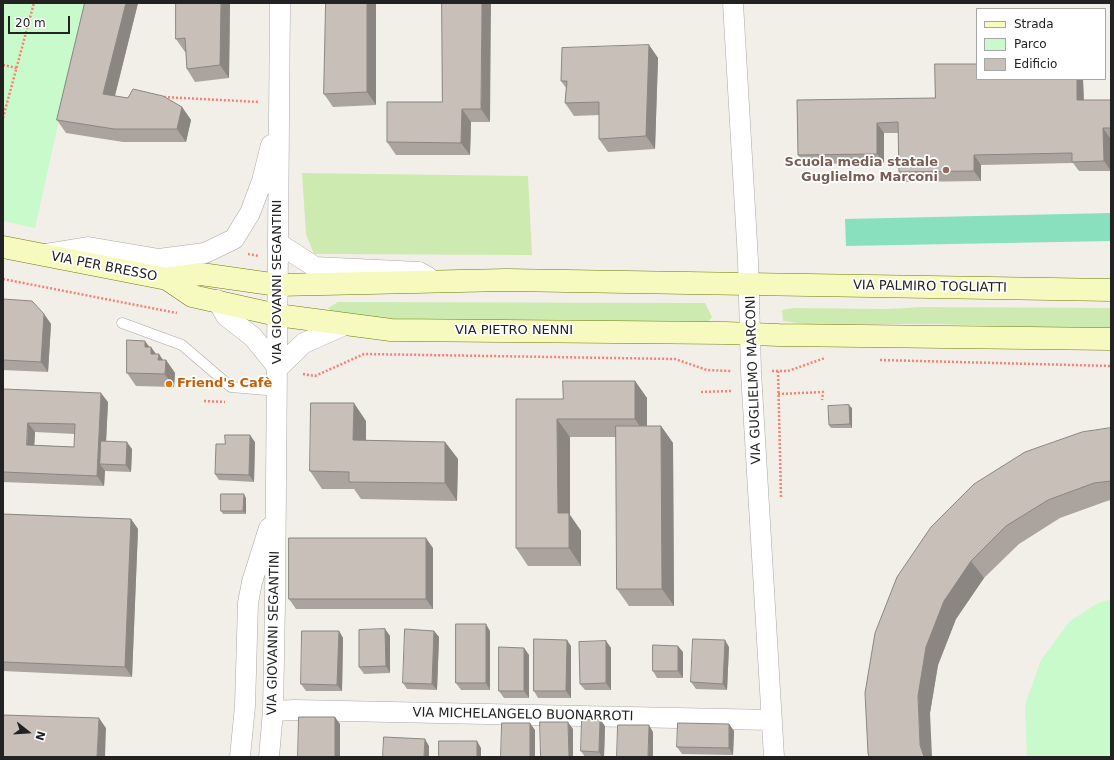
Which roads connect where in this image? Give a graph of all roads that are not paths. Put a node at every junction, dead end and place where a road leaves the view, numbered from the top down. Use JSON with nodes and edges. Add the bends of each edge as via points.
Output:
{"nodes":[{"id":1,"x":280,"y":3,"type":"edge"},
{"id":2,"x":734,"y":3,"type":"edge"},
{"id":3,"x":279,"y":109,"type":"junction"},
{"id":4,"x":278,"y":244,"type":"junction"},
{"id":5,"x":3,"y":247,"type":"edge"},
{"id":6,"x":40,"y":254,"type":"junction"},
{"id":7,"x":167,"y":279,"type":"junction"},
{"id":8,"x":438,"y":282,"type":"junction"},
{"id":9,"x":278,"y":285,"type":"junction"},
{"id":10,"x":749,"y":285,"type":"junction"},
{"id":11,"x":1111,"y":290,"type":"edge"},
{"id":12,"x":217,"y":300,"type":"junction"},
{"id":13,"x":277,"y":315,"type":"junction"},
{"id":14,"x":122,"y":323,"type":"dead end"},
{"id":15,"x":347,"y":324,"type":"junction"},
{"id":16,"x":752,"y":334,"type":"junction"},
{"id":17,"x":1111,"y":339,"type":"edge"},
{"id":18,"x":278,"y":368,"type":"junction"},
{"id":19,"x":278,"y":391,"type":"junction"},
{"id":20,"x":275,"y":509,"type":"junction"},
{"id":21,"x":273,"y":711,"type":"junction"},
{"id":22,"x":772,"y":720,"type":"junction"},
{"id":23,"x":240,"y":757,"type":"edge"},
{"id":24,"x":269,"y":757,"type":"edge"},
{"id":25,"x":774,"y":757,"type":"edge"}],
"edges":[{"from":1,"to":3,"type":"street","name":"VIA GIOVANNI SEGANTINI"},
{"from":2,"to":10,"type":"street","name":"VIA GUGLIELMO MARCONI"},
{"from":3,"to":4,"type":"street","name":"VIA GIOVANNI SEGANTINI"},
{"from":3,"to":6,"type":"street","name":"VIA PER BRESSO","via":[[262,181],[250,213],[234,239],[205,253],[159,259],[88,247]]},
{"from":4,"to":8,"type":"street","via":[[315,267],[419,272]]},
{"from":4,"to":9,"type":"street","name":"VIA GIOVANNI SEGANTINI"},
{"from":5,"to":6,"type":"street","name":"VIA PER BRESSO"},
{"from":6,"to":7,"type":"street","name":"VIA PER BRESSO"},
{"from":7,"to":9,"type":"street","name":"VIA PER BRESSO","via":[[201,274]]},
{"from":7,"to":12,"type":"street","name":"VIA PER BRESSO","via":[[192,296]]},
{"from":8,"to":9,"type":"street"},
{"from":8,"to":10,"type":"street","via":[[506,280]]},
{"from":9,"to":13,"type":"street","name":"VIA GIOVANNI SEGANTINI"},
{"from":10,"to":11,"type":"street","name":"VIA PALMIRO TOGLIATTI"},
{"from":10,"to":16,"type":"street","name":"VIA GUGLIELMO MARCONI"},
{"from":12,"to":13,"type":"street","name":"VIA PER BRESSO"},
{"from":12,"to":18,"type":"street","via":[[226,316],[253,337]]},
{"from":13,"to":15,"type":"street","name":"VIA PIETRO NENNI"},
{"from":13,"to":18,"type":"street","name":"VIA GIOVANNI SEGANTINI"},
{"from":14,"to":19,"type":"lane","via":[[182,345],[231,387]]},
{"from":15,"to":16,"type":"street","name":"VIA PIETRO NENNI","via":[[391,330]]},
{"from":15,"to":18,"type":"street","via":[[304,343]]},
{"from":16,"to":17,"type":"street"},
{"from":16,"to":22,"type":"street","name":"VIA GUGLIELMO MARCONI","via":[[751,372]]},
{"from":18,"to":19,"type":"street","name":"VIA GIOVANNI SEGANTINI"},
{"from":19,"to":20,"type":"street","name":"VIA GIOVANNI SEGANTINI"},
{"from":20,"to":21,"type":"street","name":"VIA GIOVANNI SEGANTINI"},
{"from":20,"to":23,"type":"street","name":"VIA GIOVANNI SEGANTINI","via":[[248,603],[246,706]]},
{"from":21,"to":22,"type":"street","name":"VIA MICHELANGELO BUONARROTI"},
{"from":21,"to":24,"type":"street","name":"VIA GIOVANNI SEGANTINI"},
{"from":22,"to":25,"type":"street","name":"VIA GUGLIELMO MARCONI"}]}
